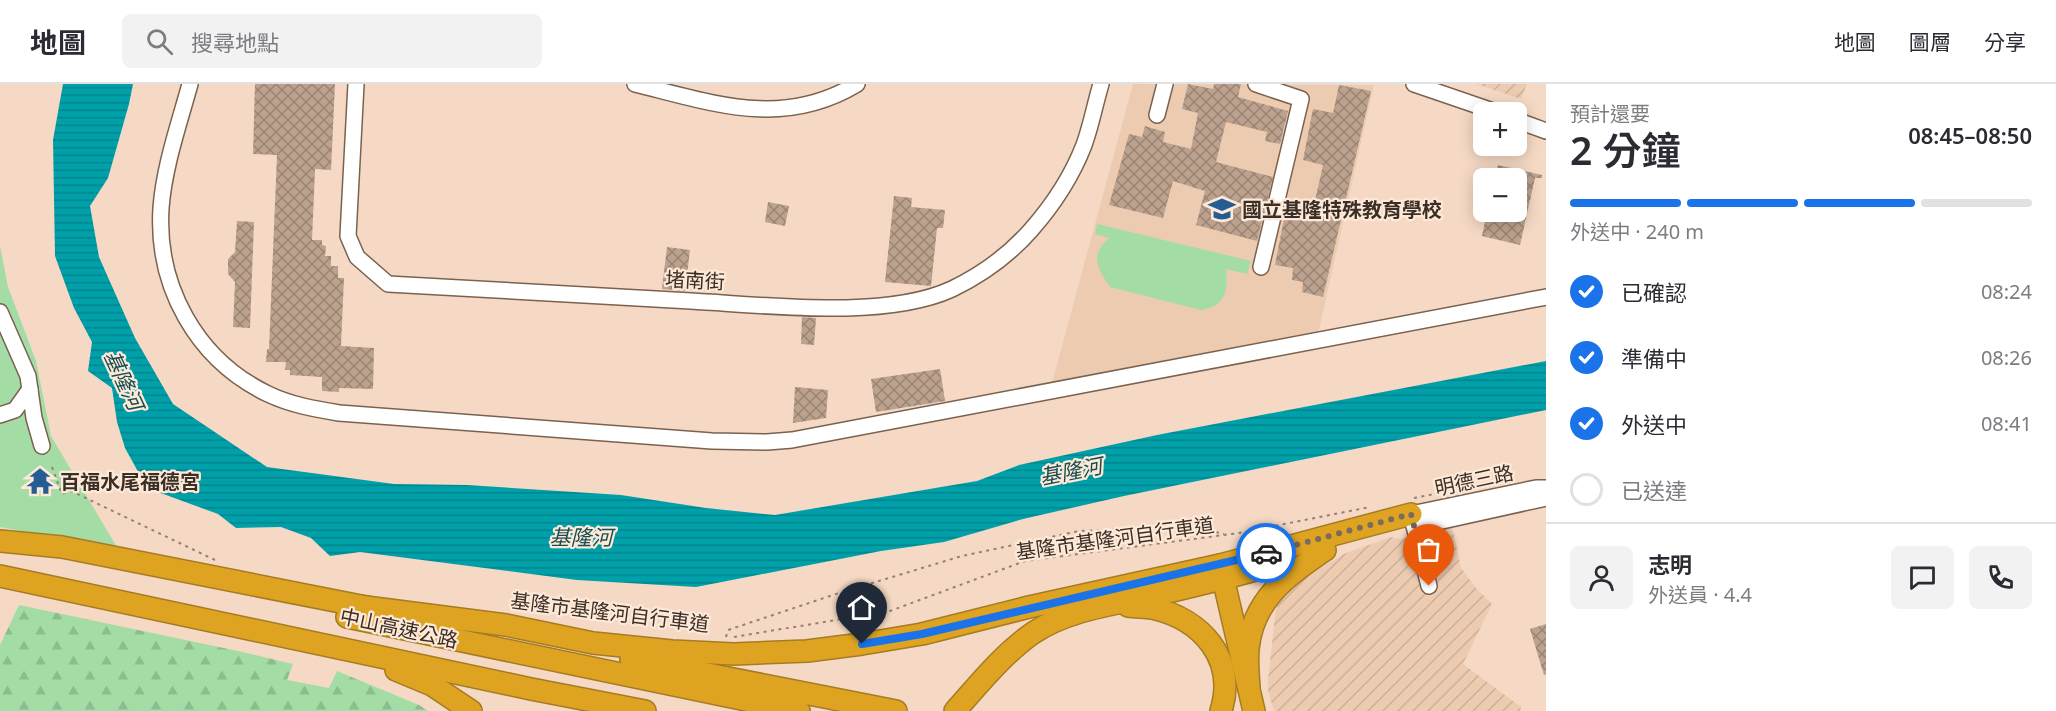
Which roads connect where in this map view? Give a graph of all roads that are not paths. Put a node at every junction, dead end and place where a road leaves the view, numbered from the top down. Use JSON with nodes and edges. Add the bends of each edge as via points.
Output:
{"nodes":[{"id":1,"x":190,"y":84,"type":"edge"},
{"id":2,"x":356,"y":84,"type":"edge"},
{"id":3,"x":635,"y":84,"type":"edge"},
{"id":4,"x":857,"y":84,"type":"edge"},
{"id":5,"x":1101,"y":84,"type":"edge"},
{"id":6,"x":1165,"y":84,"type":"edge"},
{"id":7,"x":1256,"y":84,"type":"edge"},
{"id":8,"x":1414,"y":84,"type":"edge"},
{"id":9,"x":662,"y":87,"type":"edge"},
{"id":10,"x":1288,"y":89,"type":"edge"},
{"id":11,"x":1473,"y":104,"type":"edge"},
{"id":12,"x":1156,"y":115,"type":"dead end"},
{"id":13,"x":1527,"y":118,"type":"edge"},
{"id":14,"x":1546,"y":118,"type":"edge"},
{"id":15,"x":1527,"y":123,"type":"edge"},
{"id":16,"x":1546,"y":131,"type":"edge"},
{"id":17,"x":1261,"y":267,"type":"dead end"},
{"id":18,"x":1546,"y":297,"type":"edge"},
{"id":19,"x":0,"y":312,"type":"edge"},
{"id":20,"x":30,"y":389,"type":"junction"},
{"id":21,"x":0,"y":415,"type":"edge"},
{"id":22,"x":42,"y":446,"type":"dead end"},
{"id":23,"x":1546,"y":488,"type":"edge"},
{"id":24,"x":1546,"y":498,"type":"edge"},
{"id":25,"x":1413,"y":513,"type":"junction"},
{"id":26,"x":0,"y":543,"type":"edge"},
{"id":27,"x":1325,"y":550,"type":"junction"},
{"id":28,"x":1222,"y":572,"type":"junction"},
{"id":29,"x":0,"y":576,"type":"edge"},
{"id":30,"x":1429,"y":586,"type":"dead end"},
{"id":31,"x":1109,"y":598,"type":"junction"},
{"id":32,"x":358,"y":606,"type":"junction"},
{"id":33,"x":169,"y":611,"type":"junction"},
{"id":34,"x":1249,"y":687,"type":"junction"},
{"id":35,"x":959,"y":701,"type":"edge"},
{"id":36,"x":471,"y":711,"type":"edge"},
{"id":37,"x":645,"y":711,"type":"edge"},
{"id":38,"x":799,"y":711,"type":"edge"},
{"id":39,"x":896,"y":711,"type":"edge"},
{"id":40,"x":940,"y":711,"type":"edge"},
{"id":41,"x":1221,"y":711,"type":"edge"},
{"id":42,"x":1254,"y":711,"type":"edge"}],
"edges":[{"from":1,"to":18,"type":"street","via":[[161,207],[160,233],[173,294],[210,351],[246,382],[291,403],[339,413],[712,441],[792,440]]},
{"from":2,"to":5,"type":"street","name":"堵南街","via":[[348,236],[357,257],[388,284],[797,307],[866,307],[911,301],[950,290],[1008,254],[1043,216],[1061,189],[1083,145]]},
{"from":3,"to":9,"type":"street"},
{"from":4,"to":9,"type":"street","via":[[836,97],[786,109],[756,109]]},
{"from":6,"to":12,"type":"street"},
{"from":7,"to":10,"type":"street"},
{"from":8,"to":11,"type":"street"},
{"from":10,"to":17,"type":"street","via":[[1301,99]]},
{"from":13,"to":14,"type":"street"},
{"from":15,"to":16,"type":"street"},
{"from":19,"to":20,"type":"street","via":[[28,375]]},
{"from":20,"to":21,"type":"street","via":[[15,410]]},
{"from":20,"to":22,"type":"street"},
{"from":23,"to":25,"type":"street","name":"明德三路"},
{"from":24,"to":25,"type":"street","name":"明德三路"},
{"from":25,"to":27,"type":"highway"},
{"from":25,"to":28,"type":"highway"},
{"from":25,"to":30,"type":"street"},
{"from":26,"to":32,"type":"highway","via":[[62,547]]},
{"from":26,"to":38,"type":"highway","name":"中山高速公路"},
{"from":27,"to":28,"type":"highway"},
{"from":27,"to":34,"type":"highway","via":[[1291,573],[1262,607],[1252,628],[1248,650]]},
{"from":28,"to":31,"type":"highway"},
{"from":28,"to":34,"type":"highway"},
{"from":29,"to":33,"type":"highway","name":"中山高速公路"},
{"from":31,"to":32,"type":"highway","via":[[862,644],[735,654],[593,643],[506,625]]},
{"from":31,"to":35,"type":"highway","via":[[1050,611],[1029,623],[993,652]]},
{"from":31,"to":41,"type":"highway","via":[[1178,616],[1214,647],[1223,663],[1225,698]]},
{"from":32,"to":39,"type":"highway"},
{"from":33,"to":36,"type":"highway","via":[[228,631],[394,669],[432,685]]},
{"from":33,"to":37,"type":"highway","name":"中山高速公路"},
{"from":34,"to":42,"type":"highway"},
{"from":35,"to":40,"type":"highway"}]}
